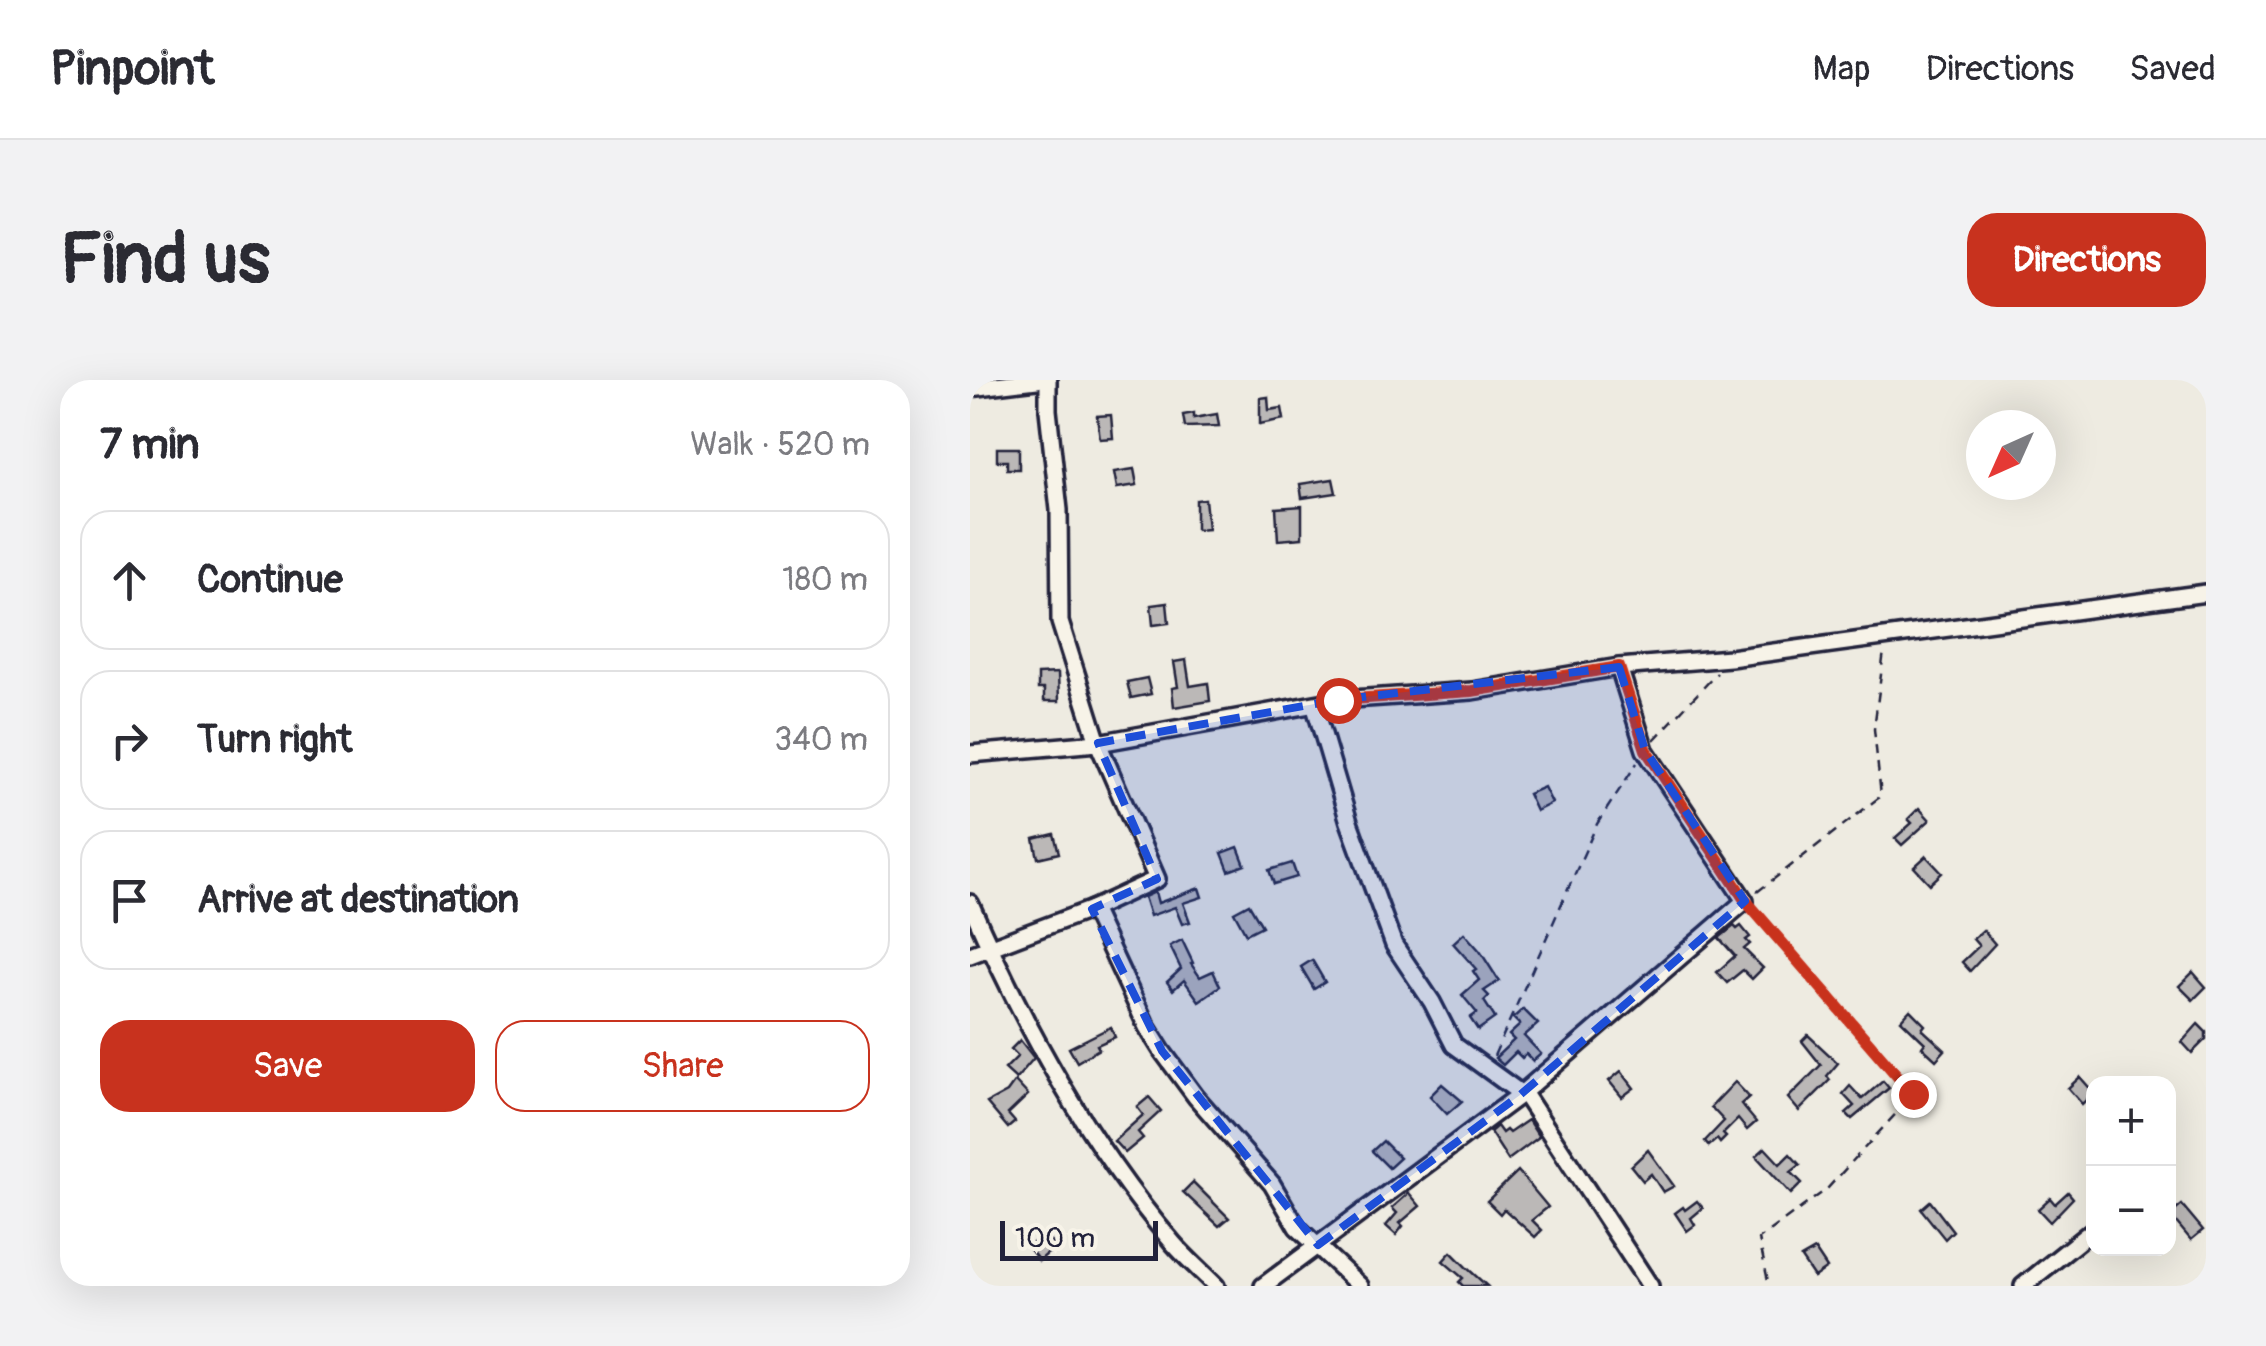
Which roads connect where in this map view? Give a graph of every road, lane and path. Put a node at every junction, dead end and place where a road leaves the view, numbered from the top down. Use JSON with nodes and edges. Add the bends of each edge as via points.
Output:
{"nodes":[{"id":1,"x":1038,"y":380,"type":"edge"},
{"id":2,"x":1048,"y":380,"type":"edge"},
{"id":3,"x":970,"y":388,"type":"edge"},
{"id":4,"x":2206,"y":593,"type":"edge"},
{"id":5,"x":1886,"y":635,"type":"junction"},
{"id":6,"x":1730,"y":658,"type":"junction"},
{"id":7,"x":1619,"y":667,"type":"junction"},
{"id":8,"x":1315,"y":706,"type":"junction"},
{"id":9,"x":1098,"y":742,"type":"junction"},
{"id":10,"x":1646,"y":750,"type":"junction"},
{"id":11,"x":970,"y":754,"type":"edge"},
{"id":12,"x":1745,"y":900,"type":"junction"},
{"id":13,"x":970,"y":903,"type":"edge"},
{"id":14,"x":1092,"y":909,"type":"junction"},
{"id":15,"x":990,"y":947,"type":"junction"},
{"id":16,"x":970,"y":955,"type":"edge"},
{"id":17,"x":1487,"y":1070,"type":"junction"},
{"id":18,"x":1520,"y":1095,"type":"junction"},
{"id":19,"x":2086,"y":1235,"type":"edge"},
{"id":20,"x":1318,"y":1246,"type":"junction"},
{"id":21,"x":1216,"y":1286,"type":"edge"},
{"id":22,"x":1264,"y":1286,"type":"edge"},
{"id":23,"x":1360,"y":1286,"type":"edge"},
{"id":24,"x":1650,"y":1286,"type":"edge"},
{"id":25,"x":1769,"y":1286,"type":"edge"},
{"id":26,"x":2023,"y":1286,"type":"edge"}],
"edges":[{"from":1,"to":3,"type":"street"},
{"from":2,"to":9,"type":"street","via":[[1060,622]]},
{"from":4,"to":5,"type":"street"},
{"from":5,"to":6,"type":"street"},
{"from":5,"to":12,"type":"path","via":[[1874,729],[1880,796]]},
{"from":6,"to":7,"type":"street"},
{"from":6,"to":10,"type":"path"},
{"from":7,"to":8,"type":"street","via":[[1472,691]]},
{"from":7,"to":10,"type":"street"},
{"from":8,"to":9,"type":"street"},
{"from":8,"to":17,"type":"street","via":[[1348,822],[1394,945],[1454,1046]]},
{"from":9,"to":11,"type":"street"},
{"from":9,"to":14,"type":"street","via":[[1157,879]]},
{"from":10,"to":12,"type":"street"},
{"from":10,"to":17,"type":"path","via":[[1598,824]]},
{"from":12,"to":18,"type":"street"},
{"from":12,"to":25,"type":"path","via":[[1913,1094],[1826,1188],[1760,1240]]},
{"from":13,"to":15,"type":"street"},
{"from":14,"to":15,"type":"street"},
{"from":14,"to":20,"type":"street","via":[[1162,1051]]},
{"from":15,"to":16,"type":"street"},
{"from":15,"to":21,"type":"street","via":[[1054,1074],[1112,1164],[1175,1246]]},
{"from":17,"to":18,"type":"street"},
{"from":18,"to":20,"type":"street"},
{"from":18,"to":24,"type":"street"},
{"from":19,"to":26,"type":"street"},
{"from":20,"to":22,"type":"street"},
{"from":20,"to":23,"type":"street"}]}
